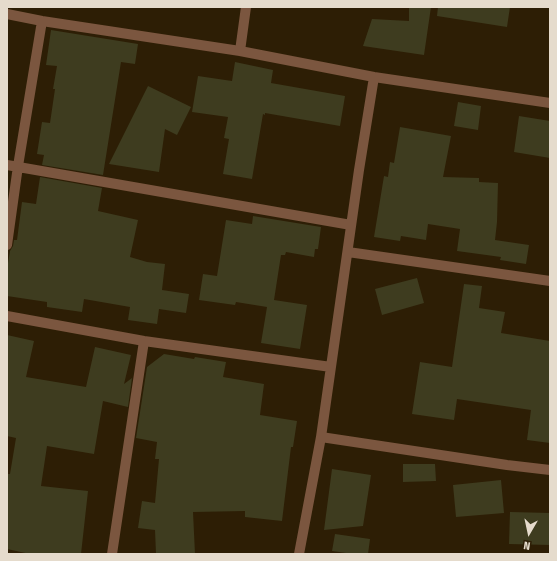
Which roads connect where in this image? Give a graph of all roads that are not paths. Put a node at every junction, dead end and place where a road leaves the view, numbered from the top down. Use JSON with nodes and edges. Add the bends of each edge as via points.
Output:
{"nodes":[{"id":1,"x":246,"y":7,"type":"edge"},
{"id":2,"x":7,"y":14,"type":"edge"},
{"id":3,"x":42,"y":21,"type":"junction"},
{"id":4,"x":240,"y":52,"type":"junction"},
{"id":5,"x":374,"y":78,"type":"junction"},
{"id":6,"x":550,"y":104,"type":"edge"},
{"id":7,"x":7,"y":165,"type":"edge"},
{"id":8,"x":18,"y":166,"type":"junction"},
{"id":9,"x":351,"y":225,"type":"junction"},
{"id":10,"x":7,"y":245,"type":"edge"},
{"id":11,"x":348,"y":252,"type":"junction"},
{"id":12,"x":550,"y":281,"type":"edge"},
{"id":13,"x":7,"y":316,"type":"edge"},
{"id":14,"x":144,"y":341,"type":"junction"},
{"id":15,"x":331,"y":367,"type":"junction"},
{"id":16,"x":321,"y":437,"type":"junction"},
{"id":17,"x":550,"y":470,"type":"edge"},
{"id":18,"x":112,"y":554,"type":"edge"},
{"id":19,"x":299,"y":554,"type":"edge"}],
"edges":[{"from":1,"to":4,"type":"street"},
{"from":2,"to":3,"type":"street"},
{"from":3,"to":4,"type":"street"},
{"from":3,"to":8,"type":"street"},
{"from":4,"to":5,"type":"street"},
{"from":5,"to":6,"type":"street"},
{"from":5,"to":9,"type":"street"},
{"from":7,"to":8,"type":"street"},
{"from":8,"to":9,"type":"street"},
{"from":8,"to":10,"type":"street"},
{"from":9,"to":11,"type":"street"},
{"from":11,"to":12,"type":"street"},
{"from":11,"to":15,"type":"street"},
{"from":13,"to":14,"type":"street"},
{"from":14,"to":15,"type":"street"},
{"from":14,"to":18,"type":"street"},
{"from":15,"to":16,"type":"street"},
{"from":16,"to":17,"type":"street"},
{"from":16,"to":19,"type":"street"}]}
